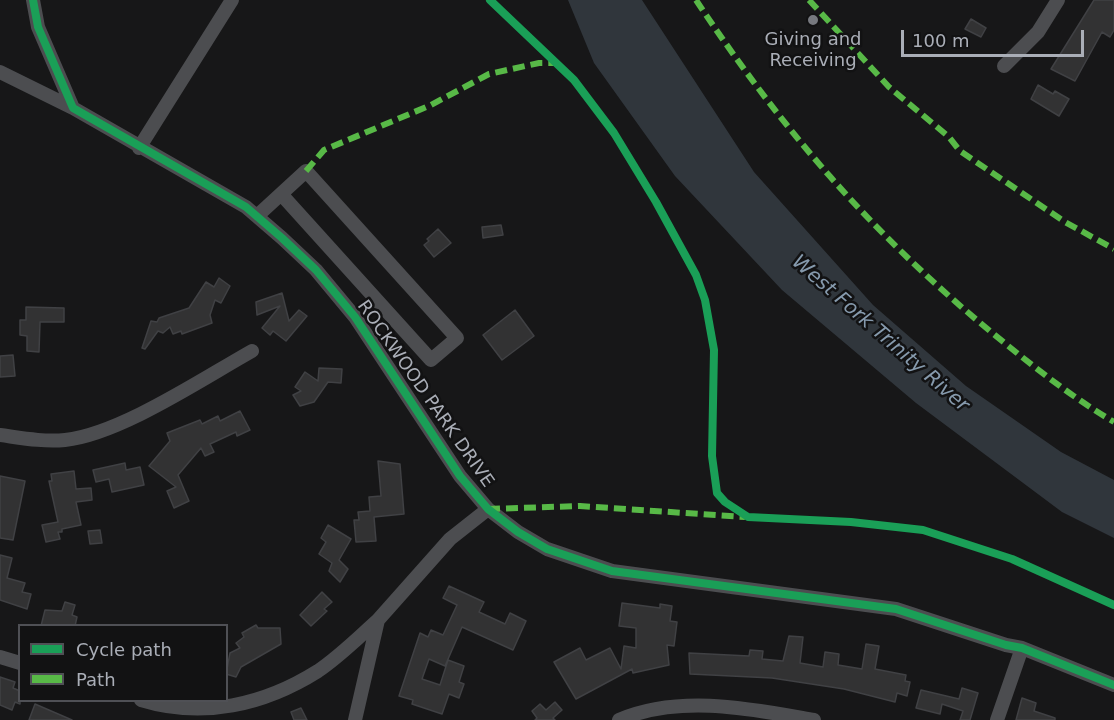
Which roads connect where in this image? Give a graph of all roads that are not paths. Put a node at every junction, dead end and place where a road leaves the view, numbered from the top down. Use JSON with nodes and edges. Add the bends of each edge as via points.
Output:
{"nodes":[{"id":1,"x":33,"y":0,"type":"edge"},
{"id":2,"x":232,"y":0,"type":"edge"},
{"id":3,"x":1058,"y":0,"type":"edge"},
{"id":4,"x":1004,"y":66,"type":"dead end"},
{"id":5,"x":0,"y":72,"type":"edge"},
{"id":6,"x":73,"y":108,"type":"junction"},
{"id":7,"x":139,"y":148,"type":"junction"},
{"id":8,"x":281,"y":194,"type":"junction"},
{"id":9,"x":257,"y":216,"type":"junction"},
{"id":10,"x":252,"y":351,"type":"dead end"},
{"id":11,"x":0,"y":435,"type":"edge"},
{"id":12,"x":488,"y":509,"type":"junction"},
{"id":13,"x":378,"y":620,"type":"junction"},
{"id":14,"x":1022,"y":648,"type":"junction"},
{"id":15,"x":0,"y":657,"type":"edge"},
{"id":16,"x":18,"y":662,"type":"edge"},
{"id":17,"x":1114,"y":686,"type":"edge"},
{"id":18,"x":148,"y":702,"type":"edge"},
{"id":19,"x":355,"y":720,"type":"edge"},
{"id":20,"x":619,"y":720,"type":"edge"},
{"id":21,"x":814,"y":720,"type":"edge"},
{"id":22,"x":997,"y":720,"type":"edge"}],
"edges":[{"from":1,"to":6,"type":"street","via":[[38,27]]},
{"from":2,"to":7,"type":"street"},
{"from":3,"to":4,"type":"street","via":[[1038,32]]},
{"from":5,"to":6,"type":"street","name":"ROCKWOOD PARK DRIVE"},
{"from":6,"to":7,"type":"street","name":"ROCKWOOD PARK DRIVE"},
{"from":7,"to":9,"type":"street","name":"ROCKWOOD PARK DRIVE"},
{"from":8,"to":8,"type":"street","via":[[306,171],[456,338],[432,360]]},
{"from":8,"to":9,"type":"street"},
{"from":9,"to":12,"type":"street","name":"ROCKWOOD PARK DRIVE","via":[[316,270],[356,317],[460,476]]},
{"from":10,"to":11,"type":"street","via":[[119,424],[58,441]]},
{"from":12,"to":13,"type":"street","via":[[450,539]]},
{"from":12,"to":14,"type":"street","name":"ROCKWOOD PARK DRIVE","via":[[547,549],[612,572],[888,608]]},
{"from":13,"to":18,"type":"street","via":[[319,670],[272,695],[242,705],[205,710],[167,708]]},
{"from":13,"to":19,"type":"street"},
{"from":14,"to":17,"type":"street","name":"ROCKWOOD PARK DRIVE"},
{"from":14,"to":22,"type":"street"},
{"from":15,"to":16,"type":"street"},
{"from":20,"to":21,"type":"street","via":[[684,706],[758,710]]}]}
